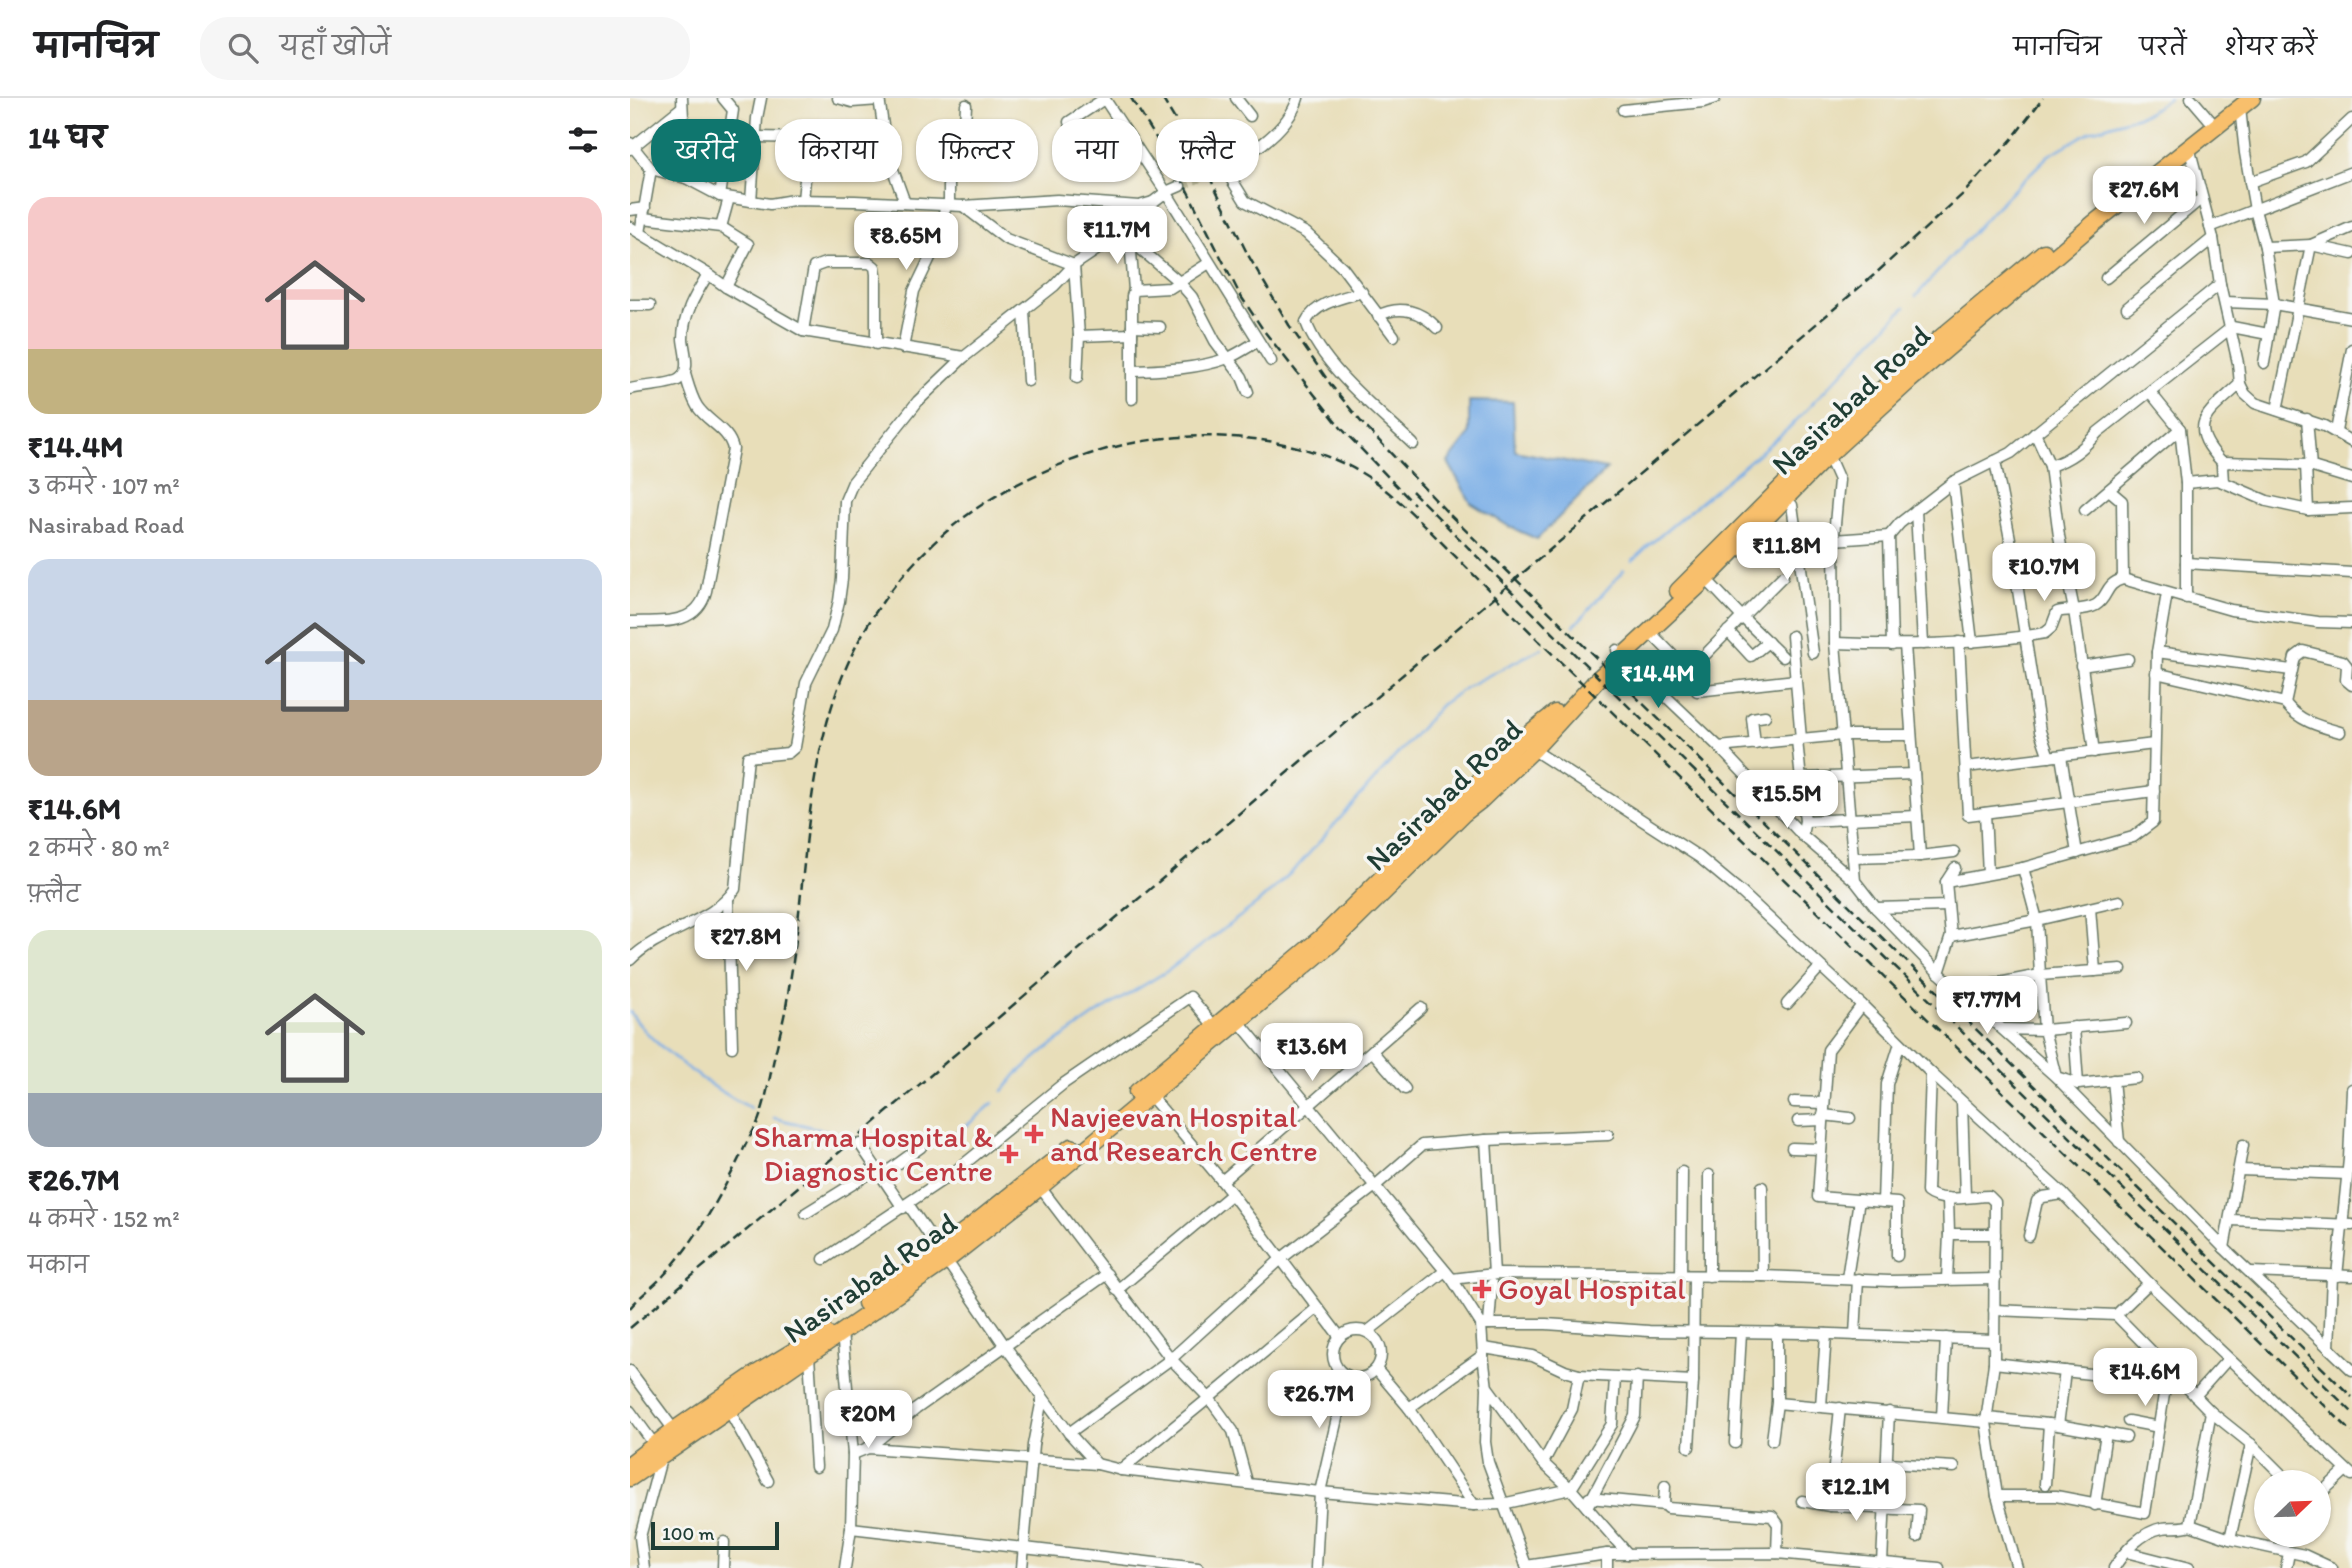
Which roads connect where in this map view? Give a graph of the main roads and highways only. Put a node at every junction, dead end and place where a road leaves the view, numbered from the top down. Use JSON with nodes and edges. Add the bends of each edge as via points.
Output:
{"nodes":[{"id":1,"x":2244,"y":101,"type":"edge"},
{"id":2,"x":2213,"y":123,"type":"junction"},
{"id":3,"x":1620,"y":652,"type":"junction"},
{"id":4,"x":1235,"y":1017,"type":"junction"},
{"id":5,"x":943,"y":1255,"type":"junction"},
{"id":6,"x":659,"y":1451,"type":"junction"},
{"id":7,"x":630,"y":1464,"type":"edge"},
{"id":8,"x":630,"y":1478,"type":"edge"}],
"edges":[{"from":1,"to":2,"type":"highway","name":"Nasirabad Road"},
{"from":2,"to":3,"type":"highway","name":"Nasirabad Road","via":[[2189,148],[1910,380],[1828,455],[1706,579]]},
{"from":2,"to":3,"type":"highway","name":"Nasirabad Road","via":[[2048,248],[1910,364]]},
{"from":3,"to":4,"type":"highway","name":"Nasirabad Road","via":[[1565,713],[1526,745],[1332,943]]},
{"from":4,"to":5,"type":"highway","name":"Nasirabad Road","via":[[1040,1187]]},
{"from":4,"to":5,"type":"highway","name":"Nasirabad Road","via":[[1214,1026]]},
{"from":5,"to":6,"type":"highway","name":"Nasirabad Road","via":[[809,1356]]},
{"from":5,"to":6,"type":"highway","name":"Nasirabad Road","via":[[674,1430]]},
{"from":6,"to":7,"type":"highway","name":"Nasirabad Road"},
{"from":6,"to":8,"type":"highway","name":"Nasirabad Road"}]}
